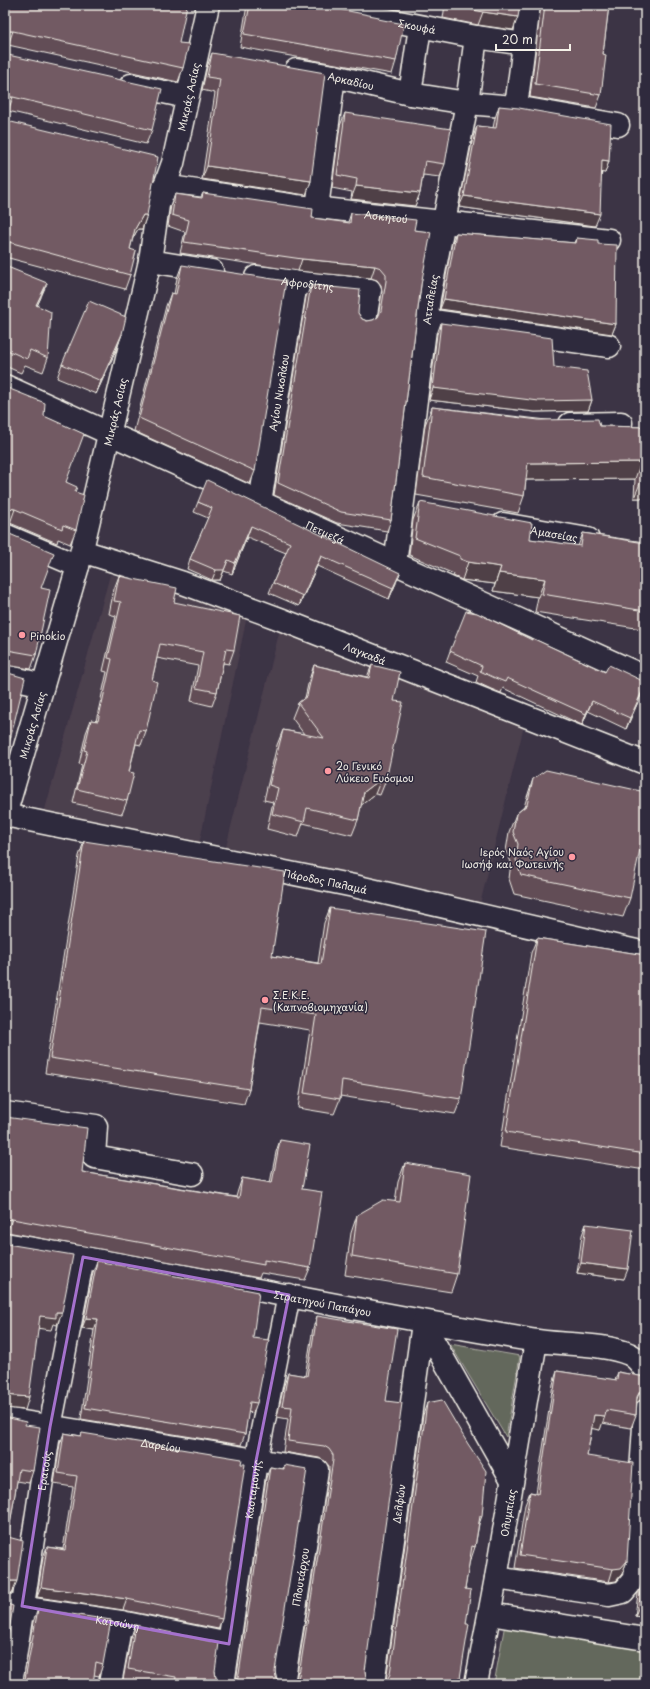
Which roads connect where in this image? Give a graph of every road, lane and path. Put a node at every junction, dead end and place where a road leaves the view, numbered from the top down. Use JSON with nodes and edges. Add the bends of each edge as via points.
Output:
{"nodes":[{"id":1,"x":208,"y":5,"type":"edge"},
{"id":2,"x":311,"y":5,"type":"edge"},
{"id":3,"x":529,"y":5,"type":"edge"},
{"id":4,"x":420,"y":27,"type":"junction"},
{"id":5,"x":476,"y":38,"type":"junction"},
{"id":6,"x":524,"y":44,"type":"junction"},
{"id":7,"x":196,"y":52,"type":"junction"},
{"id":8,"x":219,"y":56,"type":"edge"},
{"id":9,"x":273,"y":66,"type":"edge"},
{"id":10,"x":334,"y":76,"type":"junction"},
{"id":11,"x":111,"y":80,"type":"edge"},
{"id":12,"x":410,"y":94,"type":"junction"},
{"id":13,"x":186,"y":97,"type":"junction"},
{"id":14,"x":467,"y":103,"type":"junction"},
{"id":15,"x":516,"y":107,"type":"junction"},
{"id":16,"x":618,"y":125,"type":"dead end"},
{"id":17,"x":150,"y":158,"type":"edge"},
{"id":18,"x":173,"y":163,"type":"junction"},
{"id":19,"x":164,"y":186,"type":"junction"},
{"id":20,"x":317,"y":208,"type":"junction"},
{"id":21,"x":443,"y":222,"type":"junction"},
{"id":22,"x":609,"y":240,"type":"dead end"},
{"id":23,"x":150,"y":261,"type":"junction"},
{"id":24,"x":296,"y":283,"type":"junction"},
{"id":25,"x":365,"y":320,"type":"edge"},
{"id":26,"x":426,"y":320,"type":"junction"},
{"id":27,"x":609,"y":346,"type":"dead end"},
{"id":28,"x":5,"y":386,"type":"edge"},
{"id":29,"x":622,"y":423,"type":"dead end"},
{"id":30,"x":550,"y":424,"type":"edge"},
{"id":31,"x":110,"y":434,"type":"junction"},
{"id":32,"x":260,"y":502,"type":"junction"},
{"id":33,"x":402,"y":505,"type":"junction"},
{"id":34,"x":426,"y":510,"type":"edge"},
{"id":35,"x":480,"y":520,"type":"edge"},
{"id":36,"x":5,"y":534,"type":"edge"},
{"id":37,"x":588,"y":539,"type":"edge"},
{"id":38,"x":80,"y":558,"type":"junction"},
{"id":39,"x":395,"y":564,"type":"junction"},
{"id":40,"x":5,"y":676,"type":"edge"},
{"id":41,"x":645,"y":677,"type":"edge"},
{"id":42,"x":43,"y":685,"type":"junction"},
{"id":43,"x":645,"y":763,"type":"edge"},
{"id":44,"x":5,"y":815,"type":"edge"},
{"id":45,"x":645,"y":953,"type":"edge"},
{"id":46,"x":5,"y":1113,"type":"edge"},
{"id":47,"x":192,"y":1174,"type":"dead end"},
{"id":48,"x":5,"y":1244,"type":"edge"},
{"id":49,"x":83,"y":1257,"type":"junction"},
{"id":50,"x":289,"y":1295,"type":"junction"},
{"id":51,"x":423,"y":1323,"type":"junction"},
{"id":52,"x":536,"y":1341,"type":"junction"},
{"id":53,"x":642,"y":1366,"type":"edge"},
{"id":54,"x":645,"y":1411,"type":"edge"},
{"id":55,"x":5,"y":1418,"type":"edge"},
{"id":56,"x":50,"y":1427,"type":"junction"},
{"id":57,"x":256,"y":1461,"type":"junction"},
{"id":58,"x":316,"y":1470,"type":"joint"},
{"id":59,"x":512,"y":1480,"type":"junction"},
{"id":60,"x":496,"y":1578,"type":"junction"},
{"id":61,"x":13,"y":1605,"type":"edge"},
{"id":62,"x":490,"y":1614,"type":"junction"},
{"id":63,"x":121,"y":1622,"type":"junction"},
{"id":64,"x":645,"y":1639,"type":"edge"},
{"id":65,"x":229,"y":1644,"type":"junction"},
{"id":66,"x":11,"y":1684,"type":"edge"},
{"id":67,"x":110,"y":1684,"type":"edge"},
{"id":68,"x":222,"y":1684,"type":"edge"},
{"id":69,"x":283,"y":1684,"type":"edge"},
{"id":70,"x":373,"y":1684,"type":"edge"},
{"id":71,"x":476,"y":1684,"type":"edge"}],
"edges":[{"from":1,"to":7,"type":"street","name":"Μικράς Ασίας"},
{"from":2,"to":4,"type":"street","name":"Σκουφά"},
{"from":3,"to":6,"type":"street"},
{"from":4,"to":5,"type":"street","name":"Σκουφά"},
{"from":4,"to":12,"type":"street"},
{"from":5,"to":6,"type":"street","name":"Σκουφά"},
{"from":5,"to":14,"type":"street","name":"Ατταλείας"},
{"from":6,"to":15,"type":"street"},
{"from":7,"to":8,"type":"street"},
{"from":7,"to":13,"type":"street","name":"Μικράς Ασίας"},
{"from":9,"to":10,"type":"street","name":"Αρκαδίου"},
{"from":10,"to":12,"type":"street","name":"Αρκαδίου"},
{"from":10,"to":20,"type":"street"},
{"from":11,"to":13,"type":"street"},
{"from":12,"to":14,"type":"street","name":"Αρκαδίου"},
{"from":13,"to":18,"type":"street","name":"Μικράς Ασίας"},
{"from":14,"to":15,"type":"street"},
{"from":14,"to":21,"type":"street","name":"Ατταλείας"},
{"from":15,"to":16,"type":"street"},
{"from":17,"to":18,"type":"street"},
{"from":18,"to":19,"type":"street","name":"Μικράς Ασίας"},
{"from":19,"to":20,"type":"street","name":"Ασκητού"},
{"from":19,"to":23,"type":"street","name":"Μικράς Ασίας","via":[[158,205]]},
{"from":20,"to":21,"type":"street","name":"Ασκητού"},
{"from":21,"to":22,"type":"street","name":"Ασκητού"},
{"from":21,"to":26,"type":"street","name":"Ατταλείας"},
{"from":23,"to":24,"type":"street","name":"Αφροδίτης"},
{"from":23,"to":31,"type":"street","name":"Μικράς Ασίας"},
{"from":24,"to":25,"type":"street","name":"Αφροδίτης","via":[[370,290]]},
{"from":24,"to":32,"type":"street","name":"Αγίου Νικολάου"},
{"from":26,"to":27,"type":"street"},
{"from":26,"to":33,"type":"street","name":"Ατταλείας","via":[[423,412]]},
{"from":28,"to":31,"type":"street","name":"Πετμεζά"},
{"from":29,"to":30,"type":"street"},
{"from":31,"to":32,"type":"street","name":"Πετμεζά"},
{"from":31,"to":38,"type":"street","name":"Μικράς Ασίας"},
{"from":32,"to":39,"type":"street","name":"Πετμεζά"},
{"from":33,"to":34,"type":"street"},
{"from":33,"to":39,"type":"street","name":"Ατταλείας"},
{"from":35,"to":37,"type":"street","name":"Αμασείας"},
{"from":36,"to":38,"type":"street","name":"Λαγκαδά"},
{"from":38,"to":42,"type":"street","name":"Μικράς Ασίας"},
{"from":38,"to":43,"type":"street","name":"Λαγκαδά","via":[[183,583]]},
{"from":39,"to":41,"type":"street","name":"Πετμεζά"},
{"from":40,"to":42,"type":"street"},
{"from":42,"to":44,"type":"street","name":"Μικράς Ασίας"},
{"from":44,"to":45,"type":"street","name":"Πάροδος Παλαμά","via":[[354,886]]},
{"from":46,"to":47,"type":"street","via":[[96,1126],[94,1157]]},
{"from":48,"to":49,"type":"street","name":"Στρατηγού Παπάγου"},
{"from":49,"to":50,"type":"street","name":"Στρατηγού Παπάγου"},
{"from":49,"to":56,"type":"street","name":"Ερατούς"},
{"from":50,"to":51,"type":"street","name":"Στρατηγού Παπάγου"},
{"from":50,"to":57,"type":"street","name":"Κασταμονής"},
{"from":51,"to":52,"type":"street","name":"Στρατηγού Παπάγου"},
{"from":51,"to":59,"type":"street"},
{"from":51,"to":70,"type":"street","name":"Δελφών"},
{"from":52,"to":53,"type":"street","name":"Στρατηγού Παπάγου","via":[[618,1350],[631,1355]]},
{"from":52,"to":59,"type":"street","name":"Ολυμπίας"},
{"from":54,"to":60,"type":"street","via":[[634,1579],[623,1592],[609,1595]]},
{"from":55,"to":56,"type":"street","name":"Δαρείου"},
{"from":56,"to":57,"type":"street","name":"Δαρείου"},
{"from":56,"to":61,"type":"street","name":"Ερατούς"},
{"from":57,"to":58,"type":"street","name":"Δαρείου"},
{"from":57,"to":65,"type":"street","name":"Κασταμονής"},
{"from":58,"to":69,"type":"street","name":"Πλουτάρχου"},
{"from":59,"to":60,"type":"street","name":"Ολυμπίας"},
{"from":60,"to":62,"type":"street","name":"Ολυμπίας"},
{"from":61,"to":63,"type":"street","name":"Κατσώνη"},
{"from":61,"to":66,"type":"street","name":"Ερατούς"},
{"from":62,"to":64,"type":"street"},
{"from":62,"to":71,"type":"street","name":"Ολυμπίας"},
{"from":63,"to":65,"type":"street","name":"Κατσώνη"},
{"from":63,"to":67,"type":"street"},
{"from":65,"to":68,"type":"street","name":"Κασταμονής"}]}
